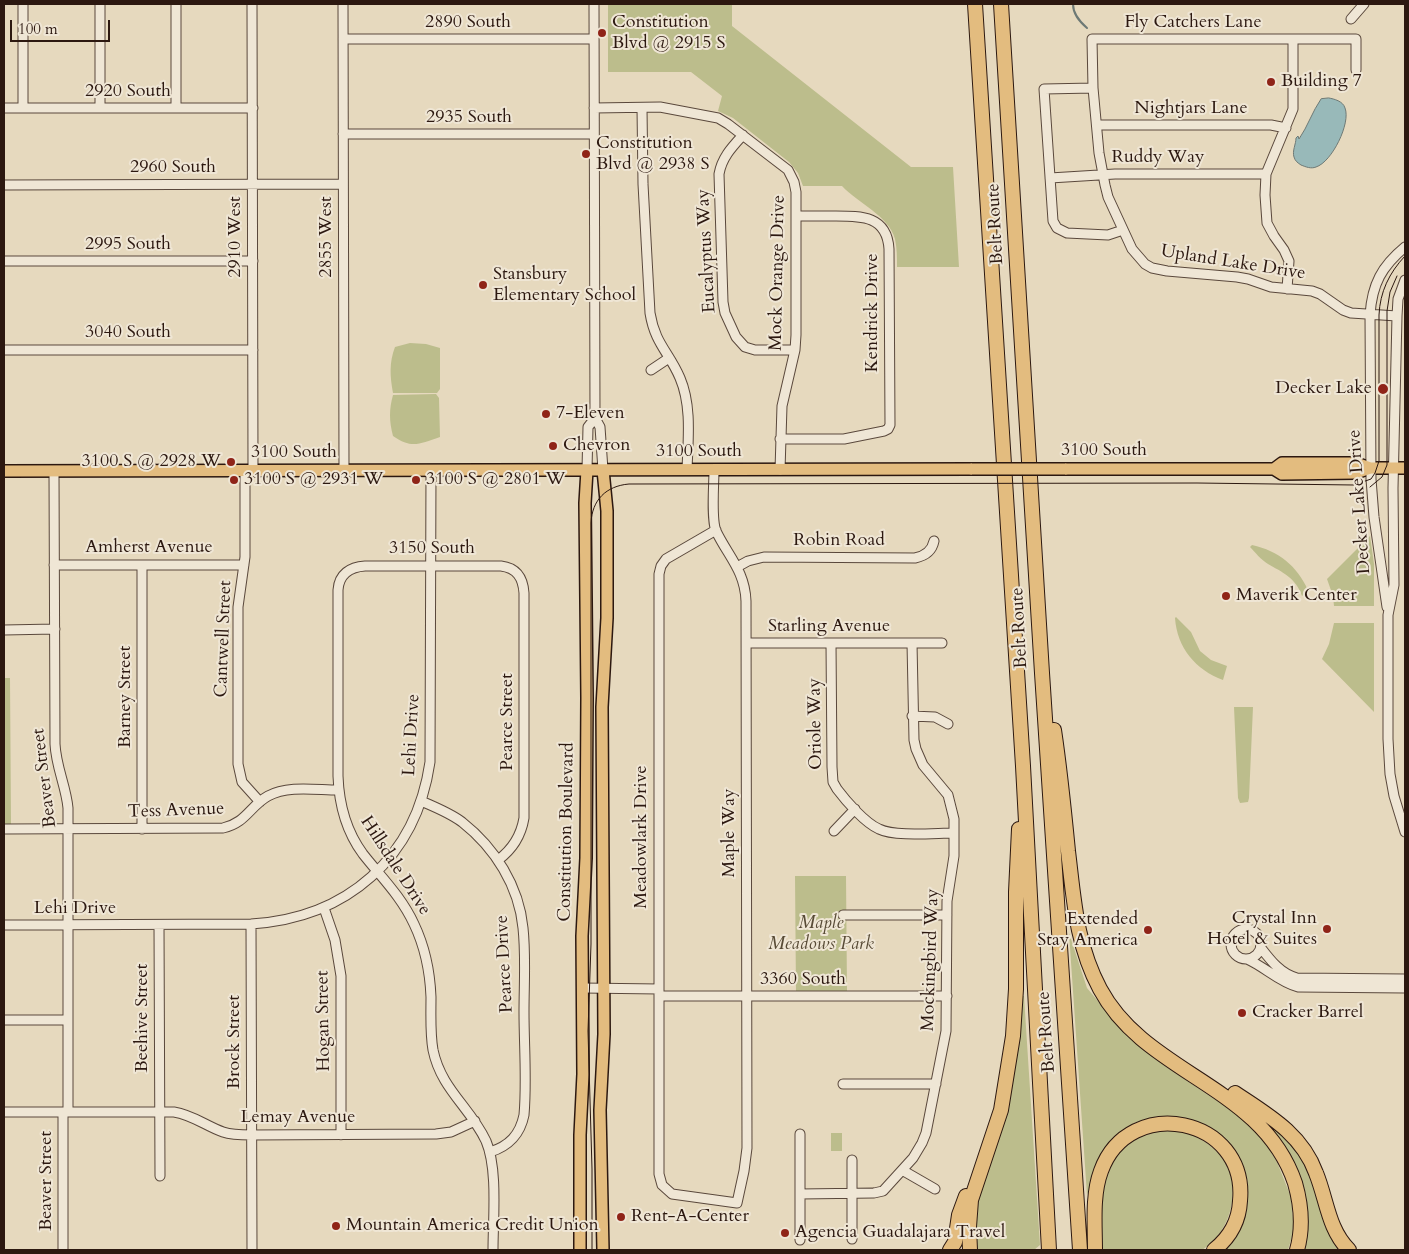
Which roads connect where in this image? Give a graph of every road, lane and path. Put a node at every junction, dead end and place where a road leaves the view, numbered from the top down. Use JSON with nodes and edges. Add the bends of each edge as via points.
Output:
{"nodes":[{"id":1,"x":23,"y":4,"type":"edge"},
{"id":2,"x":100,"y":4,"type":"edge"},
{"id":3,"x":176,"y":4,"type":"edge"},
{"id":4,"x":252,"y":4,"type":"edge"},
{"id":5,"x":343,"y":4,"type":"edge"},
{"id":6,"x":594,"y":4,"type":"edge"},
{"id":7,"x":975,"y":4,"type":"edge"},
{"id":8,"x":1001,"y":4,"type":"edge"},
{"id":9,"x":1364,"y":4,"type":"edge"},
{"id":10,"x":1351,"y":19,"type":"dead end"},
{"id":11,"x":343,"y":39,"type":"junction"},
{"id":12,"x":594,"y":39,"type":"junction"},
{"id":13,"x":1092,"y":39,"type":"joint"},
{"id":14,"x":1293,"y":40,"type":"junction"},
{"id":15,"x":1356,"y":70,"type":"dead end"},
{"id":16,"x":1093,"y":88,"type":"junction"},
{"id":17,"x":4,"y":108,"type":"edge"},
{"id":18,"x":23,"y":108,"type":"junction"},
{"id":19,"x":100,"y":108,"type":"junction"},
{"id":20,"x":176,"y":108,"type":"junction"},
{"id":21,"x":253,"y":108,"type":"junction"},
{"id":22,"x":594,"y":108,"type":"junction"},
{"id":23,"x":642,"y":108,"type":"junction"},
{"id":24,"x":1097,"y":125,"type":"junction"},
{"id":25,"x":1286,"y":128,"type":"junction"},
{"id":26,"x":343,"y":134,"type":"junction"},
{"id":27,"x":594,"y":134,"type":"junction"},
{"id":28,"x":743,"y":135,"type":"junction"},
{"id":29,"x":1103,"y":174,"type":"junction"},
{"id":30,"x":1266,"y":174,"type":"junction"},
{"id":31,"x":1050,"y":178,"type":"junction"},
{"id":32,"x":253,"y":184,"type":"junction"},
{"id":33,"x":343,"y":184,"type":"junction"},
{"id":34,"x":4,"y":185,"type":"edge"},
{"id":35,"x":796,"y":216,"type":"junction"},
{"id":36,"x":1123,"y":230,"type":"junction"},
{"id":37,"x":1405,"y":247,"type":"edge"},
{"id":38,"x":4,"y":261,"type":"edge"},
{"id":39,"x":253,"y":261,"type":"junction"},
{"id":40,"x":1405,"y":280,"type":"edge"},
{"id":41,"x":1287,"y":289,"type":"junction"},
{"id":42,"x":1370,"y":315,"type":"junction"},
{"id":43,"x":1397,"y":316,"type":"junction"},
{"id":44,"x":4,"y":350,"type":"edge"},
{"id":45,"x":253,"y":350,"type":"junction"},
{"id":46,"x":795,"y":350,"type":"junction"},
{"id":47,"x":669,"y":358,"type":"junction"},
{"id":48,"x":652,"y":370,"type":"dead end"},
{"id":49,"x":595,"y":418,"type":"junction"},
{"id":50,"x":780,"y":440,"type":"junction"},
{"id":51,"x":1370,"y":468,"type":"junction"},
{"id":52,"x":1400,"y":468,"type":"edge"},
{"id":53,"x":249,"y":470,"type":"junction"},
{"id":54,"x":344,"y":470,"type":"junction"},
{"id":55,"x":431,"y":470,"type":"junction"},
{"id":56,"x":587,"y":470,"type":"junction"},
{"id":57,"x":603,"y":470,"type":"junction"},
{"id":58,"x":687,"y":470,"type":"junction"},
{"id":59,"x":714,"y":470,"type":"junction"},
{"id":60,"x":780,"y":470,"type":"junction"},
{"id":61,"x":4,"y":471,"type":"edge"},
{"id":62,"x":54,"y":471,"type":"junction"},
{"id":63,"x":716,"y":530,"type":"junction"},
{"id":64,"x":934,"y":541,"type":"dead end"},
{"id":65,"x":244,"y":564,"type":"junction"},
{"id":66,"x":54,"y":565,"type":"junction"},
{"id":67,"x":142,"y":565,"type":"junction"},
{"id":68,"x":431,"y":566,"type":"junction"},
{"id":69,"x":737,"y":567,"type":"junction"},
{"id":70,"x":344,"y":574,"type":"joint"},
{"id":71,"x":520,"y":576,"type":"joint"},
{"id":72,"x":1388,"y":615,"type":"junction"},
{"id":73,"x":54,"y":629,"type":"junction"},
{"id":74,"x":4,"y":630,"type":"edge"},
{"id":75,"x":747,"y":643,"type":"junction"},
{"id":76,"x":831,"y":643,"type":"junction"},
{"id":77,"x":912,"y":643,"type":"junction"},
{"id":78,"x":942,"y":643,"type":"dead end"},
{"id":79,"x":1042,"y":673,"type":"junction"},
{"id":80,"x":912,"y":716,"type":"junction"},
{"id":81,"x":948,"y":724,"type":"dead end"},
{"id":82,"x":1023,"y":766,"type":"junction"},
{"id":83,"x":338,"y":790,"type":"junction"},
{"id":84,"x":421,"y":801,"type":"junction"},
{"id":85,"x":260,"y":802,"type":"junction"},
{"id":86,"x":855,"y":809,"type":"junction"},
{"id":87,"x":4,"y":829,"type":"edge"},
{"id":88,"x":68,"y":829,"type":"junction"},
{"id":89,"x":142,"y":829,"type":"junction"},
{"id":90,"x":834,"y":831,"type":"dead end"},
{"id":91,"x":1405,"y":832,"type":"edge"},
{"id":92,"x":954,"y":833,"type":"junction"},
{"id":93,"x":498,"y":860,"type":"junction"},
{"id":94,"x":378,"y":870,"type":"junction"},
{"id":95,"x":324,"y":908,"type":"junction"},
{"id":96,"x":843,"y":915,"type":"dead end"},
{"id":97,"x":947,"y":915,"type":"junction"},
{"id":98,"x":251,"y":924,"type":"junction"},
{"id":99,"x":4,"y":925,"type":"edge"},
{"id":100,"x":68,"y":925,"type":"junction"},
{"id":101,"x":159,"y":925,"type":"junction"},
{"id":102,"x":1261,"y":948,"type":"junction"},
{"id":103,"x":1084,"y":952,"type":"junction"},
{"id":104,"x":1247,"y":959,"type":"junction"},
{"id":105,"x":1405,"y":979,"type":"edge"},
{"id":106,"x":582,"y":988,"type":"junction"},
{"id":107,"x":603,"y":988,"type":"junction"},
{"id":108,"x":1405,"y":988,"type":"edge"},
{"id":109,"x":659,"y":992,"type":"junction"},
{"id":110,"x":747,"y":996,"type":"junction"},
{"id":111,"x":947,"y":996,"type":"junction"},
{"id":112,"x":4,"y":1020,"type":"edge"},
{"id":113,"x":68,"y":1020,"type":"junction"},
{"id":114,"x":843,"y":1084,"type":"dead end"},
{"id":115,"x":936,"y":1084,"type":"junction"},
{"id":116,"x":160,"y":1111,"type":"junction"},
{"id":117,"x":4,"y":1112,"type":"edge"},
{"id":118,"x":66,"y":1112,"type":"junction"},
{"id":119,"x":474,"y":1121,"type":"junction"},
{"id":120,"x":800,"y":1134,"type":"dead end"},
{"id":121,"x":251,"y":1135,"type":"junction"},
{"id":122,"x":341,"y":1135,"type":"junction"},
{"id":123,"x":490,"y":1152,"type":"junction"},
{"id":124,"x":852,"y":1160,"type":"dead end"},
{"id":125,"x":902,"y":1170,"type":"junction"},
{"id":126,"x":160,"y":1176,"type":"dead end"},
{"id":127,"x":977,"y":1178,"type":"junction"},
{"id":128,"x":935,"y":1190,"type":"dead end"},
{"id":129,"x":852,"y":1193,"type":"junction"},
{"id":130,"x":800,"y":1194,"type":"junction"},
{"id":131,"x":737,"y":1203,"type":"joint"},
{"id":132,"x":852,"y":1239,"type":"dead end"},
{"id":133,"x":800,"y":1240,"type":"dead end"},
{"id":134,"x":1049,"y":1246,"type":"edge"},
{"id":135,"x":1080,"y":1246,"type":"edge"},
{"id":136,"x":1095,"y":1246,"type":"edge"},
{"id":137,"x":1298,"y":1247,"type":"edge"},
{"id":138,"x":63,"y":1250,"type":"edge"},
{"id":139,"x":252,"y":1250,"type":"edge"},
{"id":140,"x":493,"y":1250,"type":"edge"},
{"id":141,"x":580,"y":1250,"type":"edge"},
{"id":142,"x":603,"y":1250,"type":"edge"},
{"id":143,"x":950,"y":1250,"type":"edge"},
{"id":144,"x":970,"y":1250,"type":"edge"},
{"id":145,"x":1214,"y":1250,"type":"edge"},
{"id":146,"x":1349,"y":1250,"type":"edge"}],
"edges":[{"from":1,"to":18,"type":"street"},
{"from":2,"to":19,"type":"street"},
{"from":3,"to":20,"type":"street"},
{"from":4,"to":21,"type":"street","name":"2910 West"},
{"from":5,"to":11,"type":"street","name":"2855 West"},
{"from":6,"to":12,"type":"street","name":"Constitution Boulevard"},
{"from":7,"to":82,"type":"highway","name":"Belt Route"},
{"from":8,"to":79,"type":"highway","name":"Belt Route"},
{"from":9,"to":10,"type":"street"},
{"from":11,"to":12,"type":"street","name":"2890 South"},
{"from":11,"to":26,"type":"street","name":"2855 West"},
{"from":12,"to":22,"type":"street","name":"Constitution Boulevard"},
{"from":13,"to":14,"type":"street","name":"Fly Catchers Lane"},
{"from":13,"to":16,"type":"street","name":"Upland Lake Drive"},
{"from":14,"to":15,"type":"street","name":"Fly Catchers Lane","via":[[1356,39]]},
{"from":14,"to":25,"type":"street","via":[[1292,109]]},
{"from":16,"to":24,"type":"street","name":"Upland Lake Drive"},
{"from":16,"to":31,"type":"street","via":[[1044,90]]},
{"from":17,"to":18,"type":"street","name":"2920 South"},
{"from":18,"to":19,"type":"street","name":"2920 South"},
{"from":19,"to":20,"type":"street","name":"2920 South"},
{"from":20,"to":21,"type":"street","name":"2920 South"},
{"from":21,"to":32,"type":"street","name":"2910 West"},
{"from":22,"to":23,"type":"street","name":"Mock Orange Drive"},
{"from":22,"to":27,"type":"street","name":"Constitution Boulevard"},
{"from":23,"to":28,"type":"street","name":"Mock Orange Drive","via":[[660,107],[712,116]]},
{"from":23,"to":47,"type":"street","via":[[650,313],[655,335]]},
{"from":24,"to":25,"type":"street","name":"Nightjars Lane","via":[[1271,125]]},
{"from":24,"to":29,"type":"street","name":"Upland Lake Drive"},
{"from":25,"to":30,"type":"street"},
{"from":26,"to":27,"type":"street","name":"2935 South"},
{"from":26,"to":33,"type":"street","name":"2855 West"},
{"from":27,"to":49,"type":"street","name":"Constitution Boulevard"},
{"from":28,"to":35,"type":"street","name":"Mock Orange Drive","via":[[790,173],[796,187]]},
{"from":28,"to":46,"type":"street","name":"Eucalyptus Way","via":[[727,154],[720,174],[725,313],[737,340],[745,347],[752,350]]},
{"from":29,"to":30,"type":"street","name":"Ruddy Way"},
{"from":29,"to":31,"type":"street","name":"Ruddy Way"},
{"from":29,"to":36,"type":"street","name":"Upland Lake Drive","via":[[1106,191]]},
{"from":30,"to":41,"type":"street","via":[[1266,217],[1269,229],[1287,255]]},
{"from":31,"to":36,"type":"street","via":[[1057,228],[1104,236]]},
{"from":32,"to":33,"type":"street","name":"2960 South"},
{"from":32,"to":34,"type":"street","name":"2960 South"},
{"from":32,"to":39,"type":"street","name":"2910 West"},
{"from":33,"to":54,"type":"street","name":"2855 West"},
{"from":35,"to":46,"type":"street","name":"Mock Orange Drive"},
{"from":35,"to":50,"type":"street","name":"Kendrick Drive","via":[[863,217],[878,223],[887,236],[890,425],[888,429],[844,439]]},
{"from":36,"to":41,"type":"street","name":"Upland Lake Drive","via":[[1137,256],[1152,268],[1248,278],[1270,287]]},
{"from":37,"to":42,"type":"street","name":"Decker Lake Drive","via":[[1382,272],[1374,290]]},
{"from":38,"to":39,"type":"street","name":"2995 South"},
{"from":39,"to":45,"type":"street","name":"2910 West"},
{"from":40,"to":43,"type":"street","name":"Decker Lake Drive","via":[[1398,299]]},
{"from":41,"to":42,"type":"street","name":"Upland Lake Drive","via":[[1320,294],[1343,310]]},
{"from":42,"to":43,"type":"street","name":"Upland Lake Drive"},
{"from":42,"to":51,"type":"street","name":"Decker Lake Drive"},
{"from":43,"to":52,"type":"street","name":"Decker Lake Drive"},
{"from":44,"to":45,"type":"street","name":"3040 South"},
{"from":45,"to":53,"type":"street","name":"2910 West"},
{"from":46,"to":50,"type":"street","name":"Mock Orange Drive","via":[[782,406]]},
{"from":47,"to":48,"type":"street"},
{"from":47,"to":58,"type":"street","via":[[681,379],[687,402]]},
{"from":49,"to":56,"type":"street","name":"Constitution Boulevard","via":[[588,427]]},
{"from":49,"to":57,"type":"street","name":"Constitution Boulevard","via":[[600,427]]},
{"from":50,"to":60,"type":"street","name":"Mock Orange Drive"},
{"from":51,"to":52,"type":"main road","name":"3100 South"},
{"from":51,"to":60,"type":"main road","name":"3100 South","bridge":true,"via":[[1356,473],[1282,474],[1274,468]]},
{"from":51,"to":72,"type":"street","name":"Decker Lake Drive"},
{"from":52,"to":72,"type":"street","name":"Decker Lake Drive","via":[[1394,584]]},
{"from":53,"to":54,"type":"main road","name":"3100 South"},
{"from":53,"to":62,"type":"main road","name":"3100 South"},
{"from":53,"to":65,"type":"street","name":"Cantwell Street"},
{"from":54,"to":55,"type":"main road","name":"3100 South"},
{"from":55,"to":56,"type":"main road","name":"3100 South"},
{"from":55,"to":68,"type":"street","name":"Lehi Drive"},
{"from":56,"to":57,"type":"main road","name":"3100 South"},
{"from":56,"to":106,"type":"main road","name":"Constitution Boulevard","via":[[586,858]]},
{"from":57,"to":58,"type":"main road","name":"3100 South"},
{"from":57,"to":107,"type":"main road","name":"Constitution Boulevard","via":[[607,511],[607,618],[602,707]]},
{"from":58,"to":59,"type":"main road","name":"3100 South"},
{"from":59,"to":60,"type":"main road","name":"3100 South"},
{"from":59,"to":63,"type":"street","name":"Maple Way"},
{"from":61,"to":62,"type":"main road","name":"3100 South"},
{"from":62,"to":66,"type":"street","name":"Beaver Street"},
{"from":63,"to":69,"type":"street","name":"Maple Way"},
{"from":63,"to":109,"type":"street","name":"Meadowlark Drive","via":[[670,556],[659,574]]},
{"from":64,"to":69,"type":"street","name":"Robin Road","via":[[928,552],[915,558],[764,558]]},
{"from":65,"to":67,"type":"street","name":"Amherst Avenue"},
{"from":65,"to":85,"type":"street","name":"Cantwell Street","via":[[238,607],[238,770],[242,782]]},
{"from":66,"to":67,"type":"street","name":"Amherst Avenue"},
{"from":66,"to":73,"type":"street","name":"Beaver Street"},
{"from":67,"to":89,"type":"street","name":"Barney Street"},
{"from":68,"to":70,"type":"street","name":"3150 South","via":[[359,566]]},
{"from":68,"to":71,"type":"street","name":"3150 South","via":[[501,566],[512,568]]},
{"from":68,"to":84,"type":"street","name":"Lehi Drive","via":[[431,750]]},
{"from":69,"to":75,"type":"street","name":"Maple Way","via":[[746,594]]},
{"from":70,"to":83,"type":"street","name":"Hillsdale Drive","via":[[339,582],[338,595]]},
{"from":71,"to":93,"type":"street","name":"Pearce Street","via":[[524,593],[524,818],[516,841]]},
{"from":72,"to":91,"type":"street","name":"Decker Lake Drive","via":[[1389,757],[1394,796]]},
{"from":73,"to":74,"type":"street"},
{"from":73,"to":88,"type":"street","name":"Beaver Street","via":[[55,752],[68,801]]},
{"from":75,"to":76,"type":"street","name":"Starling Avenue"},
{"from":75,"to":110,"type":"street","name":"Maple Way"},
{"from":76,"to":77,"type":"street","name":"Starling Avenue"},
{"from":76,"to":86,"type":"street","name":"Oriole Way","via":[[832,774],[837,789]]},
{"from":77,"to":78,"type":"street","name":"Starling Avenue"},
{"from":77,"to":80,"type":"street","name":"Mockingbird Way"},
{"from":79,"to":103,"type":"highway","via":[[1058,760],[1076,917]]},
{"from":79,"to":135,"type":"highway","name":"Belt Route"},
{"from":80,"to":81,"type":"street","via":[[935,717]]},
{"from":80,"to":92,"type":"street","name":"Mockingbird Way","via":[[916,749],[924,765],[948,795]]},
{"from":82,"to":127,"type":"highway","via":[[1013,1036],[1001,1110]]},
{"from":82,"to":134,"type":"highway","name":"Belt Route"},
{"from":83,"to":85,"type":"street","name":"Tess Avenue","via":[[281,791]]},
{"from":83,"to":94,"type":"street","name":"Hillsdale Drive","via":[[344,818],[352,835],[362,853]]},
{"from":84,"to":93,"type":"street","name":"Pearce Drive","via":[[462,822]]},
{"from":84,"to":94,"type":"street","name":"Lehi Drive","via":[[401,842]]},
{"from":85,"to":89,"type":"street","name":"Tess Avenue","via":[[244,819],[229,827]]},
{"from":86,"to":90,"type":"street"},
{"from":86,"to":92,"type":"street","name":"Oriole Way","via":[[874,827],[889,832]]},
{"from":87,"to":88,"type":"street","name":"Tess Avenue"},
{"from":88,"to":89,"type":"street","name":"Tess Avenue"},
{"from":88,"to":100,"type":"street","name":"Beaver Street"},
{"from":92,"to":97,"type":"street","name":"Mockingbird Way"},
{"from":93,"to":123,"type":"street","name":"Pearce Drive","via":[[516,897],[523,927],[524,1108],[520,1128],[514,1138]]},
{"from":94,"to":95,"type":"street","name":"Lehi Drive","via":[[346,896]]},
{"from":94,"to":119,"type":"street","name":"Hillsdale Drive","via":[[407,910],[419,934],[429,973],[431,1038],[436,1062],[450,1090]]},
{"from":95,"to":98,"type":"street","name":"Lehi Drive","via":[[287,920]]},
{"from":95,"to":122,"type":"street","name":"Hogan Street","via":[[335,940],[341,976]]},
{"from":96,"to":97,"type":"street"},
{"from":97,"to":111,"type":"street","name":"Mockingbird Way"},
{"from":98,"to":101,"type":"street","name":"Lehi Drive"},
{"from":98,"to":121,"type":"street","name":"Brock Street"},
{"from":99,"to":100,"type":"street","name":"Lehi Drive"},
{"from":100,"to":101,"type":"street","name":"Lehi Drive"},
{"from":100,"to":113,"type":"street","name":"Beaver Street"},
{"from":101,"to":116,"type":"street","name":"Beehive Street"},
{"from":102,"to":104,"type":"street","via":[[1255,956]]},
{"from":102,"to":104,"type":"street","via":[[1261,939],[1256,932],[1248,929],[1236,932],[1232,949]]},
{"from":102,"to":105,"type":"street","via":[[1280,970],[1291,977]]},
{"from":103,"to":137,"type":"highway","via":[[1101,991],[1125,1023],[1148,1044],[1240,1107],[1275,1143],[1298,1195]]},
{"from":103,"to":146,"type":"highway","via":[[1108,993],[1134,1024],[1272,1117],[1292,1134],[1312,1163],[1332,1223]]},
{"from":104,"to":108,"type":"street","via":[[1298,987]]},
{"from":106,"to":107,"type":"street","name":"3360 South"},
{"from":106,"to":141,"type":"main road","name":"Constitution Boulevard"},
{"from":107,"to":109,"type":"street","name":"3360 South"},
{"from":107,"to":142,"type":"main road","name":"Constitution Boulevard","via":[[600,1110]]},
{"from":109,"to":110,"type":"street","name":"3360 South"},
{"from":109,"to":131,"type":"street","name":"Meadowlark Drive","via":[[659,1174],[662,1185],[672,1194]]},
{"from":110,"to":111,"type":"street","name":"3360 South"},
{"from":110,"to":131,"type":"street","name":"Maple Way","via":[[747,1148]]},
{"from":111,"to":115,"type":"street","name":"Mockingbird Way","via":[[946,1031]]},
{"from":112,"to":113,"type":"street"},
{"from":113,"to":118,"type":"street","name":"Beaver Street"},
{"from":114,"to":115,"type":"street"},
{"from":115,"to":125,"type":"street","name":"Mockingbird Way","via":[[924,1138]]},
{"from":116,"to":118,"type":"street","name":"Lemay Avenue"},
{"from":116,"to":121,"type":"street","name":"Lemay Avenue","via":[[187,1114],[230,1134]]},
{"from":116,"to":126,"type":"street","name":"Beehive Street"},
{"from":117,"to":118,"type":"street","name":"Lemay Avenue"},
{"from":118,"to":138,"type":"street","name":"Beaver Street"},
{"from":119,"to":122,"type":"street","name":"Lemay Avenue","via":[[444,1134]]},
{"from":119,"to":123,"type":"street","name":"Hillsdale Drive"},
{"from":120,"to":130,"type":"street"},
{"from":121,"to":122,"type":"street","name":"Lemay Avenue"},
{"from":121,"to":139,"type":"street","name":"Brock Street"},
{"from":123,"to":140,"type":"street","name":"Hillsdale Drive"},
{"from":124,"to":129,"type":"street"},
{"from":125,"to":128,"type":"street"},
{"from":125,"to":129,"type":"street","name":"Mockingbird Way","via":[[879,1192]]},
{"from":127,"to":143,"type":"highway","via":[[964,1200],[955,1242]]},
{"from":127,"to":144,"type":"highway","via":[[970,1209]]},
{"from":129,"to":130,"type":"street","name":"Mockingbird Way"},
{"from":129,"to":132,"type":"street"},
{"from":130,"to":133,"type":"street"},
{"from":136,"to":145,"type":"highway","via":[[1097,1184],[1109,1155],[1119,1143],[1139,1130],[1161,1123],[1176,1123],[1198,1129],[1217,1140],[1238,1172],[1241,1189],[1239,1212],[1230,1233]]}]}
